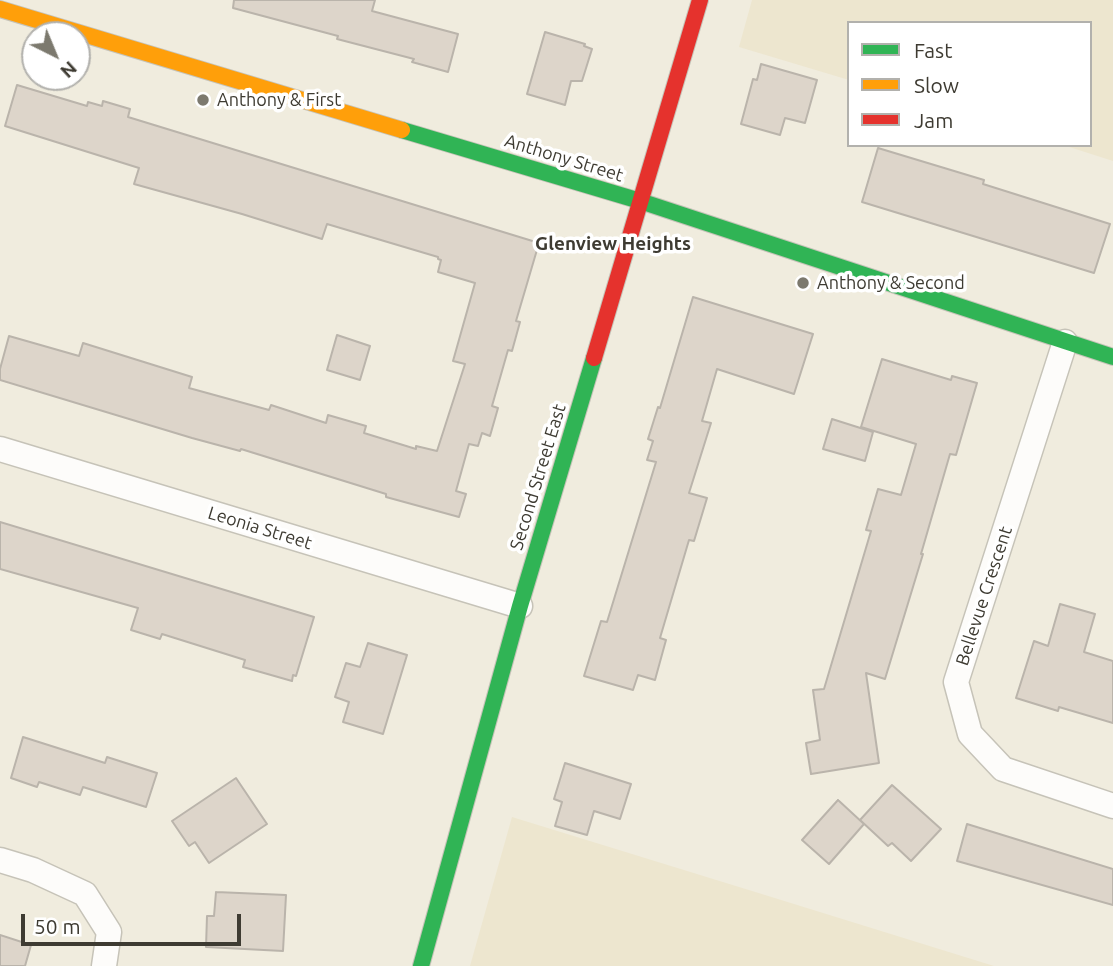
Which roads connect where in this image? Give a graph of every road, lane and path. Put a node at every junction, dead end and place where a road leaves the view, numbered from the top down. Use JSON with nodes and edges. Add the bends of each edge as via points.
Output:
{"nodes":[{"id":1,"x":700,"y":0,"type":"edge"},
{"id":2,"x":0,"y":9,"type":"edge"},
{"id":3,"x":640,"y":201,"type":"junction"},
{"id":4,"x":1065,"y":342,"type":"junction"},
{"id":5,"x":1113,"y":357,"type":"edge"},
{"id":6,"x":0,"y":449,"type":"edge"},
{"id":7,"x":520,"y":606,"type":"junction"},
{"id":8,"x":1113,"y":806,"type":"edge"},
{"id":9,"x":0,"y":860,"type":"edge"},
{"id":10,"x":104,"y":966,"type":"edge"},
{"id":11,"x":421,"y":966,"type":"edge"}],
"edges":[{"from":1,"to":3,"type":"street","name":"Second Street East"},
{"from":2,"to":3,"type":"street","name":"Anthony Street"},
{"from":3,"to":4,"type":"street","name":"Anthony Street"},
{"from":3,"to":7,"type":"street","name":"Second Street East"},
{"from":4,"to":5,"type":"street","name":"Anthony Street"},
{"from":4,"to":8,"type":"street","name":"Bellevue Crescent","via":[[956,682],[971,734],[1003,769]]},
{"from":6,"to":7,"type":"street","name":"Leonia Street"},
{"from":7,"to":11,"type":"street","name":"Second Street East"},
{"from":9,"to":10,"type":"street","via":[[85,894],[109,932]]}]}
